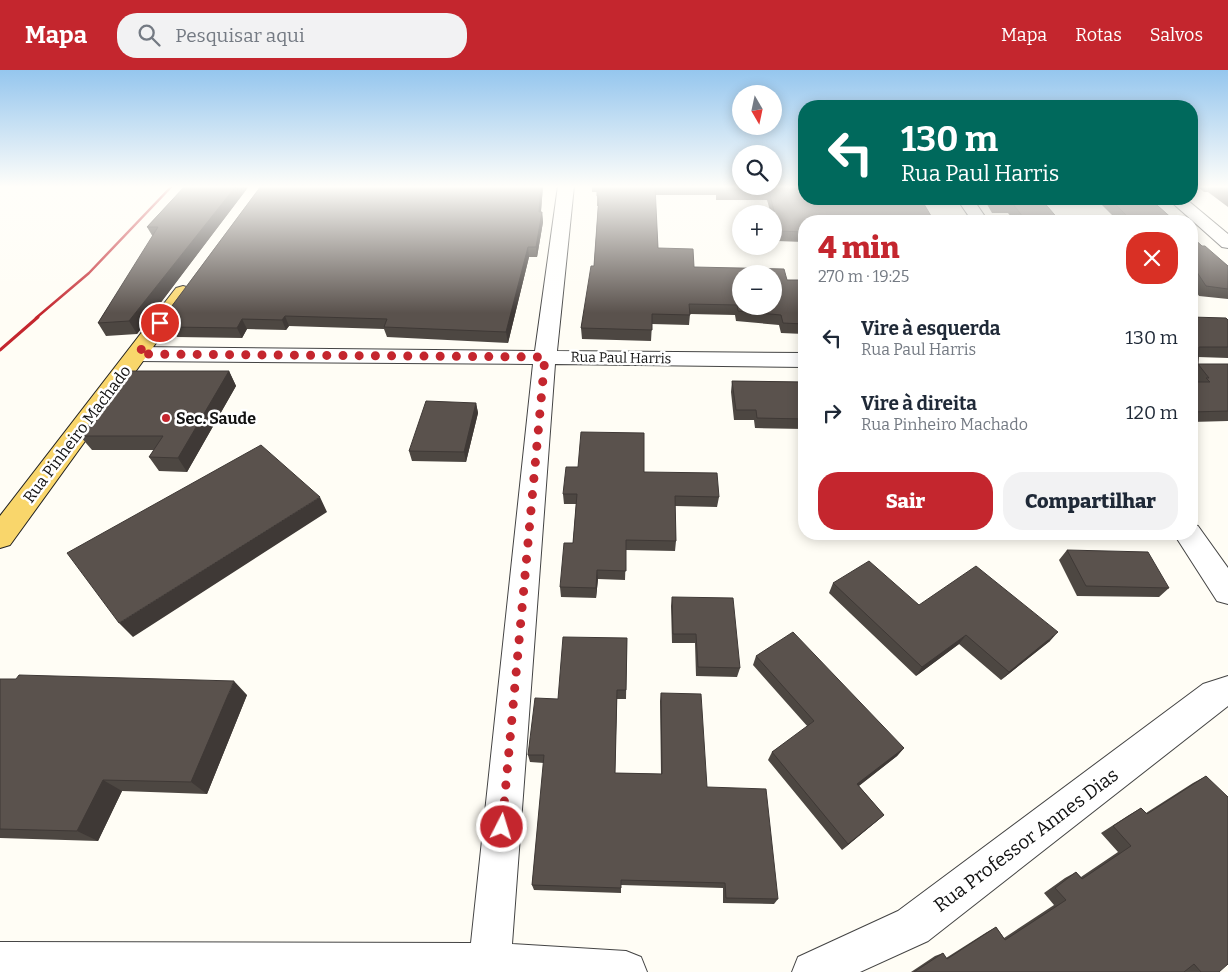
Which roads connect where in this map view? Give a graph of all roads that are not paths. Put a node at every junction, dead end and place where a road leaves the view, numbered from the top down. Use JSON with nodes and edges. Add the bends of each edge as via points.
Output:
{"nodes":[{"id":1,"x":561,"y":228,"type":"edge"},
{"id":2,"x":1210,"y":228,"type":"edge"},
{"id":3,"x":1228,"y":243,"type":"edge"},
{"id":4,"x":196,"y":274,"type":"edge"},
{"id":5,"x":138,"y":354,"type":"junction"},
{"id":6,"x":545,"y":357,"type":"junction"},
{"id":7,"x":798,"y":360,"type":"edge"},
{"id":8,"x":0,"y":537,"type":"edge"},
{"id":9,"x":1192,"y":540,"type":"edge"},
{"id":10,"x":1228,"y":592,"type":"edge"},
{"id":11,"x":1228,"y":691,"type":"edge"},
{"id":12,"x":0,"y":963,"type":"edge"},
{"id":13,"x":489,"y":968,"type":"edge"},
{"id":14,"x":626,"y":972,"type":"edge"},
{"id":15,"x":813,"y":972,"type":"edge"}],
"edges":[{"from":1,"to":6,"type":"street"},
{"from":2,"to":3,"type":"street"},
{"from":4,"to":5,"type":"main road","name":"Rua Pinheiro Machado"},
{"from":5,"to":6,"type":"street","name":"Rua Paul Harris"},
{"from":5,"to":8,"type":"main road","name":"Rua Pinheiro Machado"},
{"from":6,"to":7,"type":"street","name":"Rua Paul Harris"},
{"from":6,"to":13,"type":"street"},
{"from":9,"to":10,"type":"street"},
{"from":11,"to":15,"type":"street","name":"Rua Professor Annes Dias","via":[[1215,695],[913,926]]},
{"from":12,"to":13,"type":"street"},
{"from":13,"to":14,"type":"street"}]}
